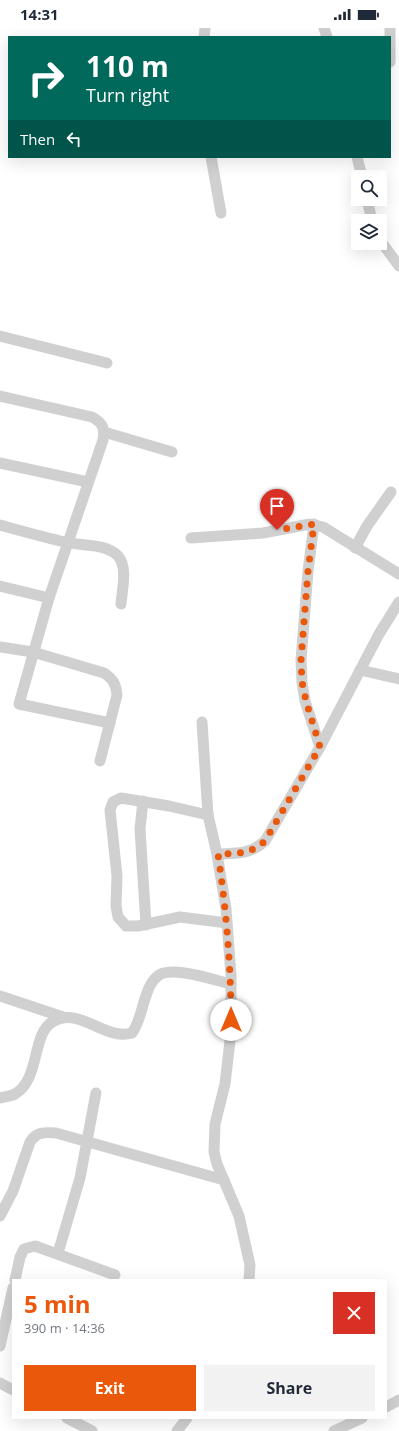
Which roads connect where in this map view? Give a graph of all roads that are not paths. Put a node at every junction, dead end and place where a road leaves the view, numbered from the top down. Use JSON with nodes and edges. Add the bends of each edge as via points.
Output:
{"nodes":[{"id":1,"x":211,"y":158,"type":"edge"},
{"id":2,"x":357,"y":158,"type":"edge"},
{"id":3,"x":360,"y":170,"type":"edge"},
{"id":4,"x":221,"y":214,"type":"dead end"},
{"id":5,"x":387,"y":250,"type":"edge"},
{"id":6,"x":399,"y":266,"type":"edge"},
{"id":7,"x":0,"y":336,"type":"edge"},
{"id":8,"x":107,"y":363,"type":"dead end"},
{"id":9,"x":0,"y":396,"type":"edge"},
{"id":10,"x":104,"y":432,"type":"junction"},
{"id":11,"x":172,"y":452,"type":"dead end"},
{"id":12,"x":0,"y":463,"type":"edge"},
{"id":13,"x":88,"y":482,"type":"junction"},
{"id":14,"x":391,"y":492,"type":"dead end"},
{"id":15,"x":314,"y":524,"type":"junction"},
{"id":16,"x":0,"y":525,"type":"edge"},
{"id":17,"x":191,"y":538,"type":"dead end"},
{"id":18,"x":67,"y":543,"type":"junction"},
{"id":19,"x":355,"y":548,"type":"junction"},
{"id":20,"x":399,"y":574,"type":"edge"},
{"id":21,"x":0,"y":586,"type":"edge"},
{"id":22,"x":49,"y":598,"type":"junction"},
{"id":23,"x":399,"y":602,"type":"edge"},
{"id":24,"x":121,"y":604,"type":"dead end"},
{"id":25,"x":0,"y":647,"type":"edge"},
{"id":26,"x":32,"y":652,"type":"junction"},
{"id":27,"x":360,"y":670,"type":"junction"},
{"id":28,"x":399,"y":679,"type":"edge"},
{"id":29,"x":202,"y":722,"type":"dead end"},
{"id":30,"x":110,"y":723,"type":"junction"},
{"id":31,"x":320,"y":747,"type":"junction"},
{"id":32,"x":100,"y":761,"type":"dead end"},
{"id":33,"x":143,"y":801,"type":"junction"},
{"id":34,"x":208,"y":815,"type":"junction"},
{"id":35,"x":218,"y":854,"type":"junction"},
{"id":36,"x":227,"y":923,"type":"junction"},
{"id":37,"x":146,"y":925,"type":"junction"},
{"id":38,"x":231,"y":984,"type":"junction"},
{"id":39,"x":0,"y":996,"type":"edge"},
{"id":40,"x":63,"y":1017,"type":"junction"},
{"id":41,"x":96,"y":1093,"type":"dead end"},
{"id":42,"x":0,"y":1098,"type":"edge"},
{"id":43,"x":86,"y":1142,"type":"junction"},
{"id":44,"x":224,"y":1180,"type":"junction"},
{"id":45,"x":0,"y":1216,"type":"edge"},
{"id":46,"x":58,"y":1253,"type":"junction"},
{"id":47,"x":115,"y":1275,"type":"dead end"},
{"id":48,"x":15,"y":1279,"type":"edge"},
{"id":49,"x":249,"y":1279,"type":"edge"},
{"id":50,"x":12,"y":1292,"type":"edge"},
{"id":51,"x":0,"y":1346,"type":"edge"},
{"id":52,"x":0,"y":1384,"type":"edge"},
{"id":53,"x":12,"y":1390,"type":"edge"},
{"id":54,"x":399,"y":1400,"type":"edge"},
{"id":55,"x":387,"y":1406,"type":"edge"},
{"id":56,"x":69,"y":1419,"type":"edge"},
{"id":57,"x":186,"y":1419,"type":"edge"},
{"id":58,"x":360,"y":1419,"type":"edge"},
{"id":59,"x":92,"y":1431,"type":"edge"},
{"id":60,"x":177,"y":1431,"type":"edge"},
{"id":61,"x":334,"y":1431,"type":"edge"}],
"edges":[{"from":1,"to":4,"type":"street"},
{"from":2,"to":3,"type":"street"},
{"from":5,"to":6,"type":"street"},
{"from":7,"to":8,"type":"street"},
{"from":9,"to":10,"type":"street","via":[[92,417],[99,421]]},
{"from":10,"to":11,"type":"street"},
{"from":10,"to":13,"type":"street"},
{"from":12,"to":13,"type":"street"},
{"from":13,"to":18,"type":"street"},
{"from":14,"to":19,"type":"street"},
{"from":15,"to":17,"type":"street","via":[[263,533]]},
{"from":15,"to":19,"type":"street"},
{"from":15,"to":31,"type":"street","via":[[301,660],[306,701]]},
{"from":16,"to":18,"type":"street"},
{"from":18,"to":22,"type":"street"},
{"from":18,"to":24,"type":"street","via":[[96,547],[118,556],[123,571]]},
{"from":19,"to":20,"type":"street"},
{"from":21,"to":22,"type":"street"},
{"from":22,"to":26,"type":"street"},
{"from":23,"to":27,"type":"street"},
{"from":25,"to":26,"type":"street"},
{"from":26,"to":30,"type":"street","via":[[104,673],[112,678],[116,684],[117,695]]},
{"from":26,"to":30,"type":"street","via":[[19,704]]},
{"from":27,"to":28,"type":"street"},
{"from":27,"to":31,"type":"street"},
{"from":29,"to":34,"type":"street"},
{"from":30,"to":32,"type":"street"},
{"from":31,"to":35,"type":"street","via":[[265,841],[255,850]]},
{"from":33,"to":34,"type":"street"},
{"from":33,"to":37,"type":"street","via":[[140,829]]},
{"from":33,"to":37,"type":"street","via":[[122,798],[113,802],[110,810],[117,876],[118,917],[126,926]]},
{"from":34,"to":35,"type":"street"},
{"from":35,"to":36,"type":"street"},
{"from":36,"to":37,"type":"street","via":[[180,917]]},
{"from":36,"to":38,"type":"street"},
{"from":38,"to":40,"type":"street","via":[[178,972],[165,972],[157,976],[151,984],[138,1025],[132,1033],[125,1035],[117,1035],[75,1018]]},
{"from":38,"to":44,"type":"street","via":[[231,1032],[225,1084],[213,1138],[214,1152]]},
{"from":39,"to":40,"type":"street"},
{"from":40,"to":42,"type":"street","via":[[52,1021],[45,1029],[32,1072],[23,1087],[15,1094]]},
{"from":41,"to":43,"type":"street"},
{"from":43,"to":44,"type":"street"},
{"from":43,"to":45,"type":"street","via":[[56,1133],[45,1132],[33,1137],[13,1191]]},
{"from":43,"to":46,"type":"street","via":[[73,1206]]},
{"from":44,"to":49,"type":"street","via":[[239,1216],[250,1265]]},
{"from":46,"to":47,"type":"street"},
{"from":46,"to":48,"type":"street","via":[[35,1246],[24,1249]]},
{"from":50,"to":51,"type":"street"},
{"from":52,"to":53,"type":"street"},
{"from":54,"to":55,"type":"street"},
{"from":56,"to":59,"type":"street"},
{"from":57,"to":60,"type":"street"},
{"from":58,"to":61,"type":"street"}]}
